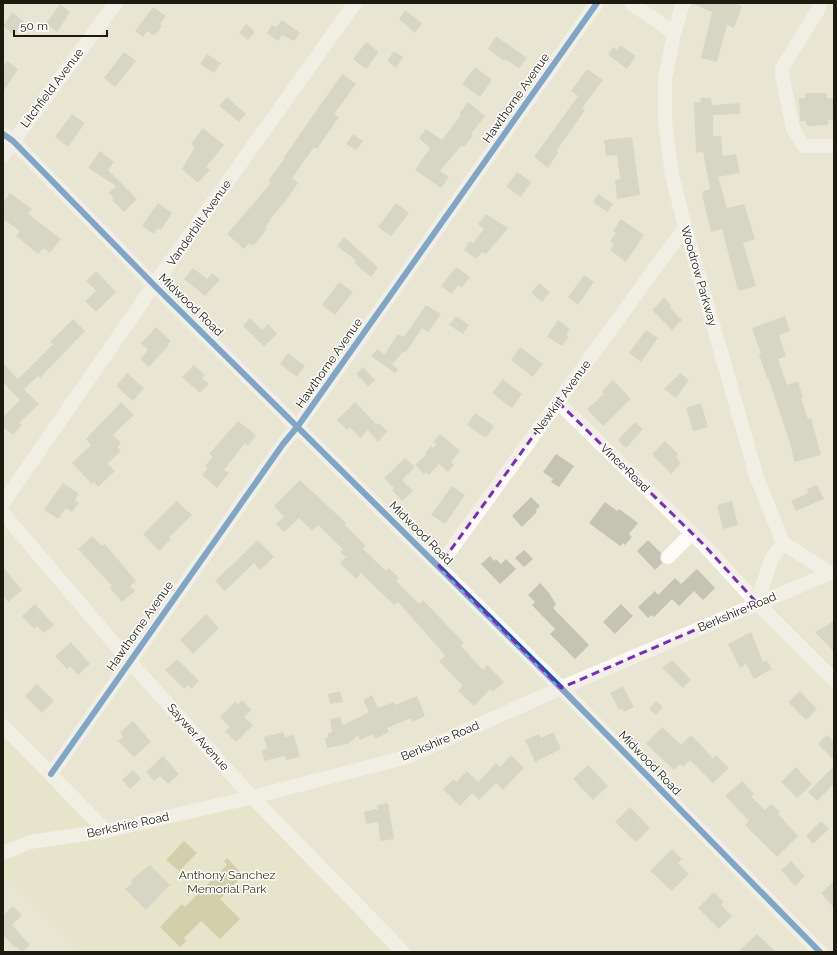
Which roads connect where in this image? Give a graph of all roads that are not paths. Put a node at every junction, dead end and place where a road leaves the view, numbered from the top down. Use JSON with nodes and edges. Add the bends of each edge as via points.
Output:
{"nodes":[{"id":1,"x":116,"y":3,"type":"edge"},
{"id":2,"x":355,"y":3,"type":"edge"},
{"id":3,"x":597,"y":3,"type":"edge"},
{"id":4,"x":631,"y":3,"type":"edge"},
{"id":5,"x":683,"y":3,"type":"edge"},
{"id":6,"x":820,"y":3,"type":"edge"},
{"id":7,"x":674,"y":33,"type":"junction"},
{"id":8,"x":8,"y":137,"type":"edge"},
{"id":9,"x":834,"y":146,"type":"edge"},
{"id":10,"x":3,"y":155,"type":"edge"},
{"id":11,"x":685,"y":227,"type":"junction"},
{"id":12,"x":154,"y":285,"type":"junction"},
{"id":13,"x":558,"y":402,"type":"junction"},
{"id":14,"x":298,"y":426,"type":"junction"},
{"id":15,"x":3,"y":503,"type":"edge"},
{"id":16,"x":3,"y":513,"type":"edge"},
{"id":17,"x":692,"y":533,"type":"junction"},
{"id":18,"x":783,"y":542,"type":"junction"},
{"id":19,"x":668,"y":556,"type":"dead end"},
{"id":20,"x":439,"y":566,"type":"junction"},
{"id":21,"x":832,"y":574,"type":"edge"},
{"id":22,"x":757,"y":603,"type":"junction"},
{"id":23,"x":129,"y":661,"type":"junction"},
{"id":24,"x":834,"y":680,"type":"edge"},
{"id":25,"x":561,"y":688,"type":"junction"},
{"id":26,"x":3,"y":726,"type":"edge"},
{"id":27,"x":50,"y":774,"type":"junction"},
{"id":28,"x":253,"y":797,"type":"junction"},
{"id":29,"x":106,"y":831,"type":"junction"},
{"id":30,"x":3,"y":853,"type":"edge"},
{"id":31,"x":403,"y":952,"type":"edge"},
{"id":32,"x":820,"y":952,"type":"edge"}],
"edges":[{"from":1,"to":8,"type":"street","name":"Litchfield Avenue"},
{"from":2,"to":12,"type":"street","name":"Vanderbilt Avenue"},
{"from":3,"to":14,"type":"street","name":"Hawthorne Avenue"},
{"from":4,"to":7,"type":"street"},
{"from":5,"to":7,"type":"street","name":"Woodrow Parkway"},
{"from":6,"to":9,"type":"street","via":[[782,68],[782,74],[793,129],[804,146]]},
{"from":7,"to":11,"type":"street","name":"Woodrow Parkway","via":[[665,79],[664,122],[672,175]]},
{"from":8,"to":10,"type":"street","name":"Litchfield Avenue"},
{"from":8,"to":12,"type":"street","name":"Midwood Road"},
{"from":11,"to":13,"type":"street","name":"Newkirt Avenue"},
{"from":11,"to":18,"type":"street","name":"Woodrow Parkway","via":[[757,478]]},
{"from":12,"to":14,"type":"street","name":"Midwood Road"},
{"from":12,"to":15,"type":"street","name":"Vanderbilt Avenue"},
{"from":13,"to":17,"type":"street","name":"Vince Road"},
{"from":13,"to":20,"type":"street","name":"Newkirt Avenue"},
{"from":14,"to":20,"type":"street","name":"Midwood Road"},
{"from":14,"to":23,"type":"street","name":"Hawthorne Avenue"},
{"from":16,"to":23,"type":"street","name":"Saywer Avenue"},
{"from":17,"to":19,"type":"street"},
{"from":17,"to":22,"type":"street","name":"Vince Road"},
{"from":18,"to":21,"type":"street"},
{"from":18,"to":22,"type":"street","via":[[771,560]]},
{"from":20,"to":25,"type":"street","name":"Midwood Road"},
{"from":21,"to":22,"type":"street","name":"Berkshire Road"},
{"from":22,"to":24,"type":"street","name":"Vince Road"},
{"from":22,"to":25,"type":"street","name":"Berkshire Road"},
{"from":23,"to":27,"type":"street","name":"Hawthorne Avenue"},
{"from":23,"to":28,"type":"street","name":"Saywer Avenue"},
{"from":25,"to":28,"type":"street","name":"Berkshire Road","via":[[406,757]]},
{"from":25,"to":32,"type":"street","name":"Midwood Road"},
{"from":26,"to":27,"type":"street"},
{"from":27,"to":29,"type":"street"},
{"from":28,"to":29,"type":"street","name":"Berkshire Road"},
{"from":28,"to":31,"type":"street","name":"Saywer Avenue"},
{"from":29,"to":30,"type":"street","name":"Berkshire Road","via":[[30,842]]}]}
